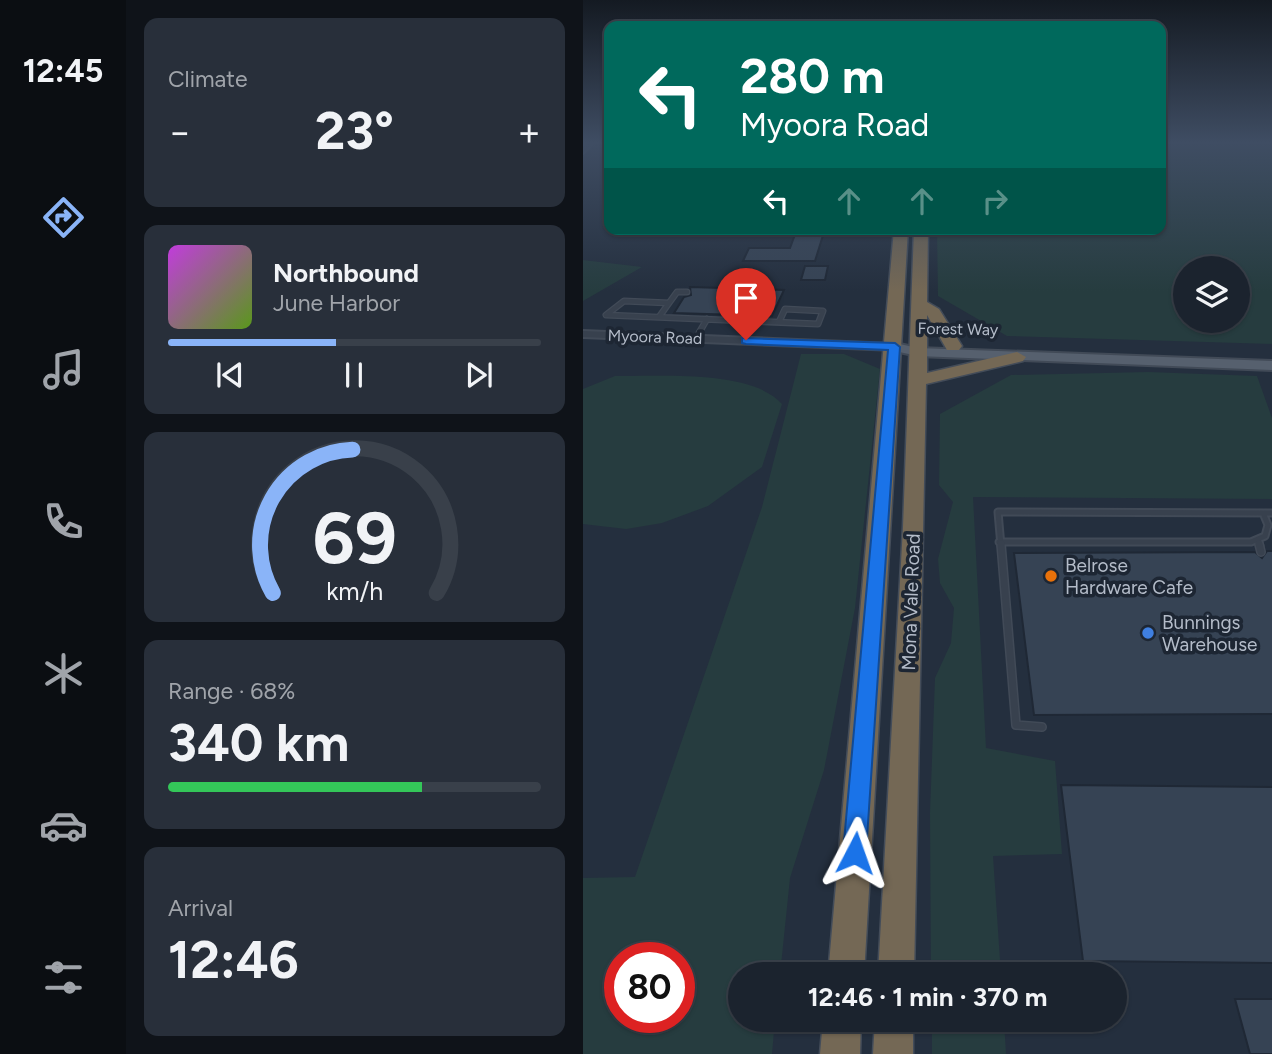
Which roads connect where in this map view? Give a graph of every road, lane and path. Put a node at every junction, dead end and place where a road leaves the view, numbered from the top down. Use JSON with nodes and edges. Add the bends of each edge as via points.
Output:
{"nodes":[{"id":1,"x":901,"y":235,"type":"edge"},
{"id":2,"x":921,"y":235,"type":"edge"},
{"id":3,"x":687,"y":292,"type":"dead end"},
{"id":4,"x":917,"y":302,"type":"junction"},
{"id":5,"x":669,"y":303,"type":"junction"},
{"id":6,"x":659,"y":317,"type":"junction"},
{"id":7,"x":707,"y":319,"type":"junction"},
{"id":8,"x":779,"y":322,"type":"junction"},
{"id":9,"x":583,"y":334,"type":"edge"},
{"id":10,"x":696,"y":338,"type":"junction"},
{"id":11,"x":953,"y":346,"type":"junction"},
{"id":12,"x":895,"y":347,"type":"junction"},
{"id":13,"x":1272,"y":354,"type":"edge"},
{"id":14,"x":1018,"y":357,"type":"junction"},
{"id":15,"x":918,"y":359,"type":"junction"},
{"id":16,"x":1272,"y":366,"type":"edge"},
{"id":17,"x":1263,"y":513,"type":"junction"},
{"id":18,"x":1272,"y":513,"type":"edge"},
{"id":19,"x":1258,"y":539,"type":"junction"},
{"id":20,"x":999,"y":542,"type":"junction"},
{"id":21,"x":1261,"y":551,"type":"dead end"},
{"id":22,"x":1042,"y":727,"type":"dead end"},
{"id":23,"x":847,"y":962,"type":"edge"},
{"id":24,"x":896,"y":962,"type":"edge"},
{"id":25,"x":842,"y":1032,"type":"edge"},
{"id":26,"x":894,"y":1032,"type":"edge"},
{"id":27,"x":840,"y":1054,"type":"edge"},
{"id":28,"x":893,"y":1054,"type":"edge"}],
"edges":[{"from":1,"to":12,"type":"highway","name":"Mona Vale Road"},
{"from":2,"to":4,"type":"highway","name":"Mona Vale Road"},
{"from":3,"to":5,"type":"lane","via":[[677,292]]},
{"from":4,"to":11,"type":"highway","via":[[933,312]]},
{"from":4,"to":15,"type":"highway","name":"Mona Vale Road"},
{"from":5,"to":6,"type":"lane"},
{"from":5,"to":6,"type":"lane","via":[[624,301],[606,315]]},
{"from":6,"to":7,"type":"lane"},
{"from":7,"to":8,"type":"lane"},
{"from":7,"to":10,"type":"lane"},
{"from":8,"to":8,"type":"lane","via":[[785,309],[823,311],[818,324]]},
{"from":9,"to":10,"type":"street","name":"Myoora Road"},
{"from":10,"to":12,"type":"street","name":"Myoora Road"},
{"from":11,"to":13,"type":"main road","name":"Forest Way"},
{"from":11,"to":15,"type":"main road","name":"Forest Way"},
{"from":12,"to":15,"type":"main road","name":"Forest Way"},
{"from":12,"to":23,"type":"highway","name":"Mona Vale Road"},
{"from":14,"to":15,"type":"highway"},
{"from":14,"to":15,"type":"main road","name":"Forest Way"},
{"from":14,"to":16,"type":"main road","name":"Forest Way"},
{"from":15,"to":24,"type":"highway","name":"Mona Vale Road"},
{"from":17,"to":18,"type":"lane"},
{"from":17,"to":19,"type":"lane","via":[[1268,525],[1265,536]]},
{"from":17,"to":20,"type":"lane","via":[[998,512]]},
{"from":19,"to":20,"type":"lane"},
{"from":19,"to":21,"type":"lane"},
{"from":20,"to":22,"type":"lane","via":[[1016,725]]},
{"from":25,"to":27,"type":"highway"},
{"from":26,"to":28,"type":"highway"}]}
